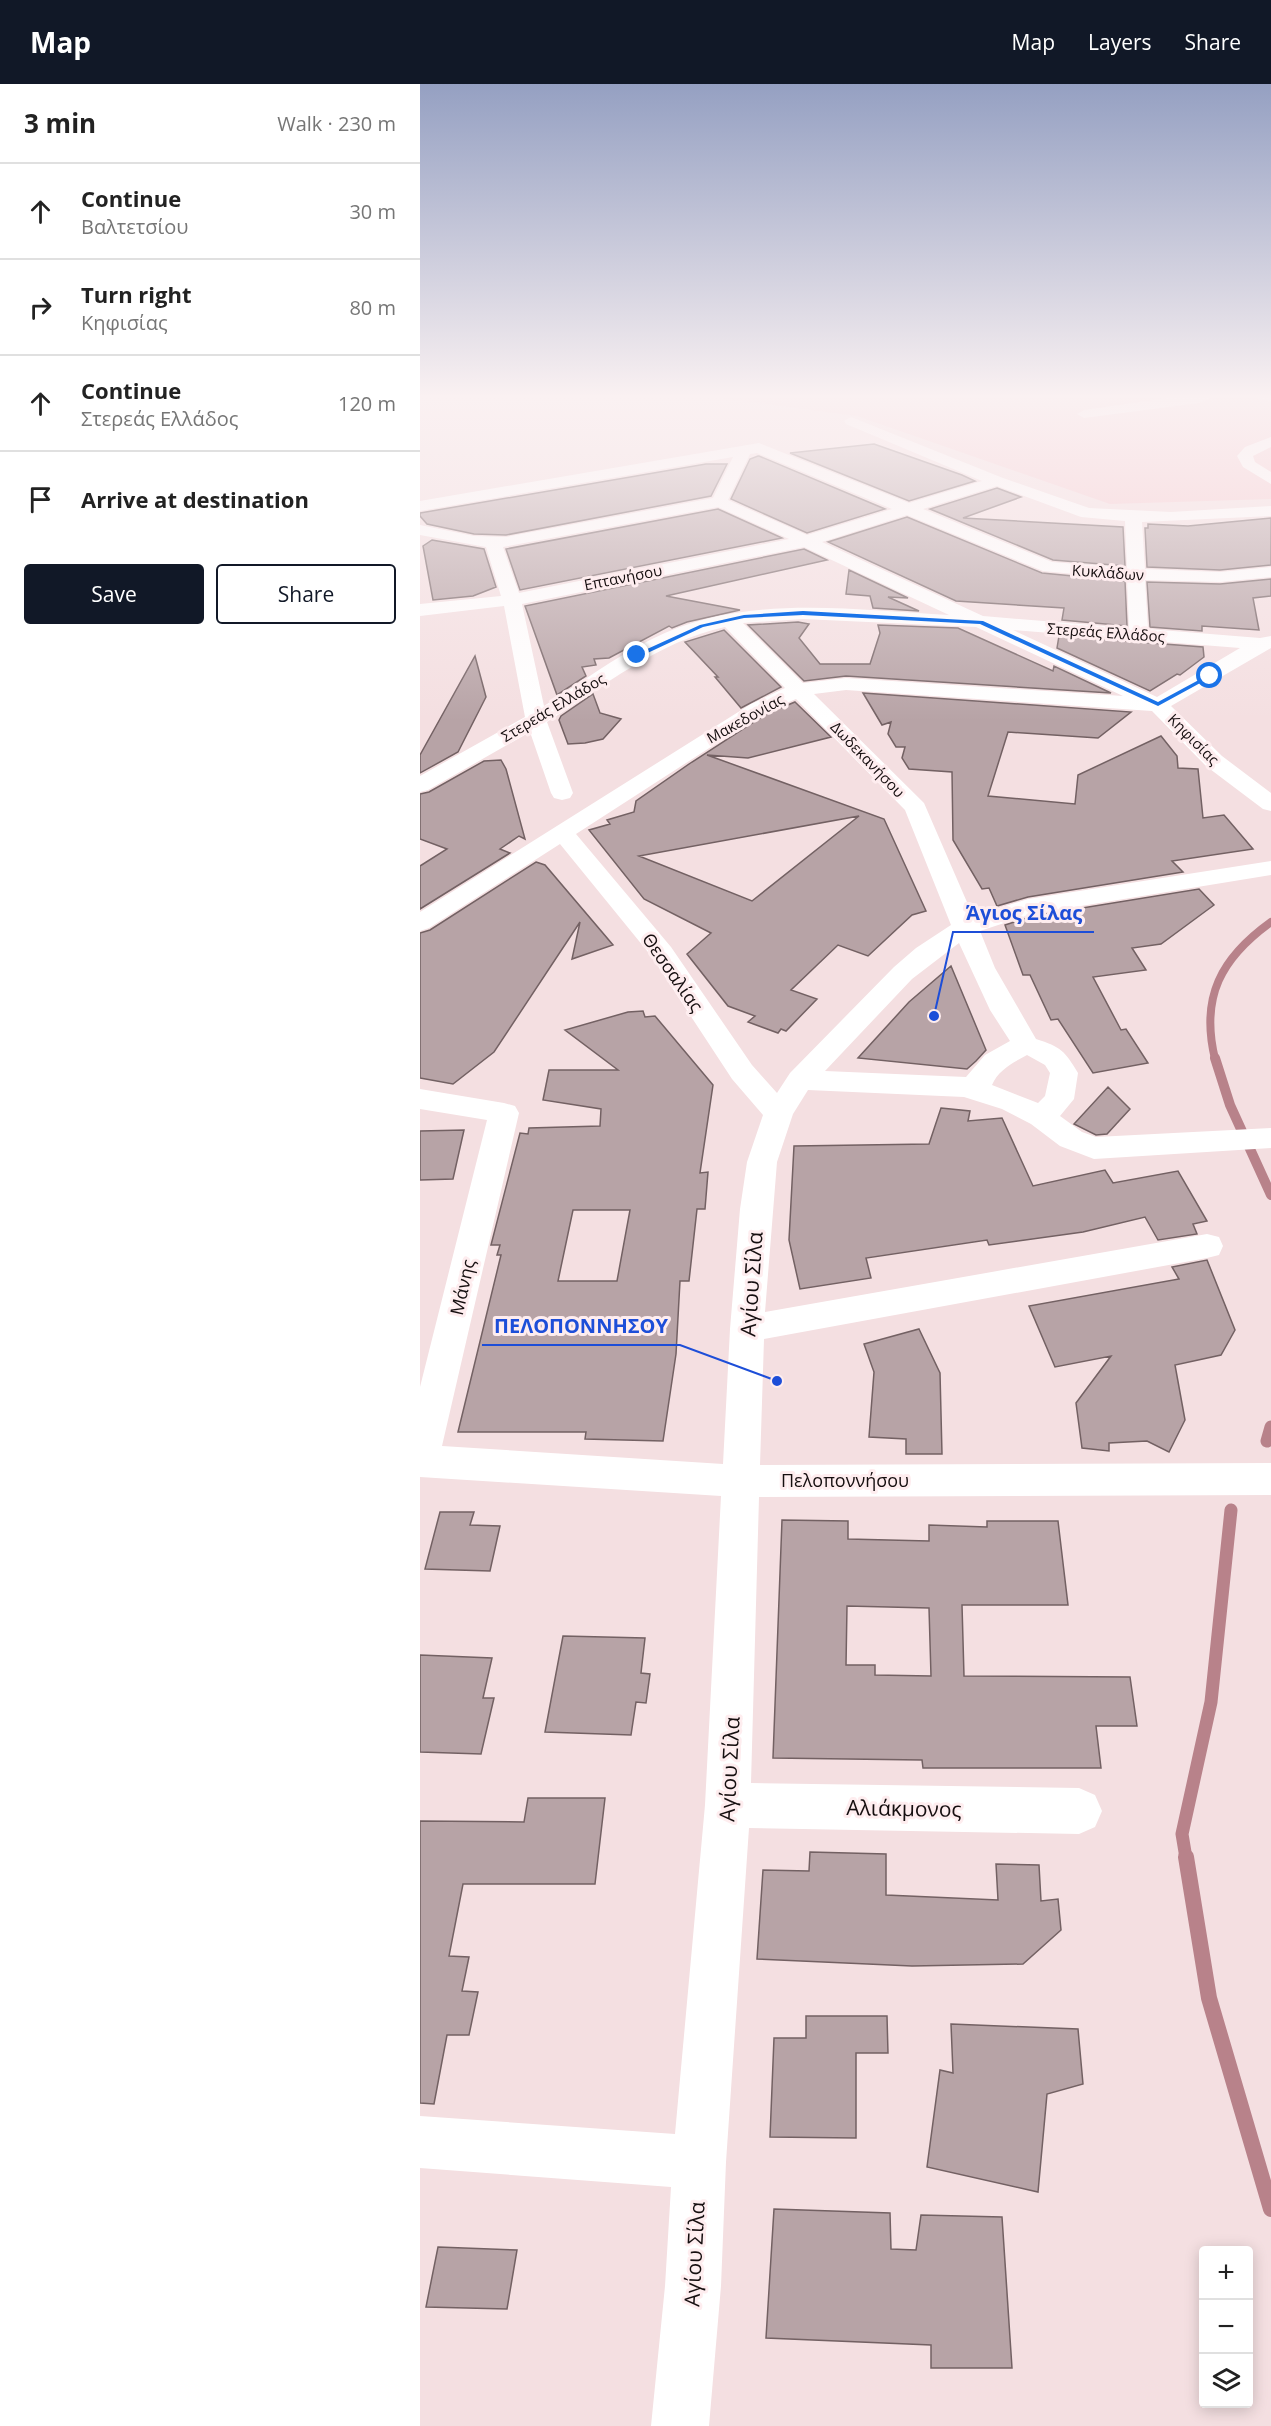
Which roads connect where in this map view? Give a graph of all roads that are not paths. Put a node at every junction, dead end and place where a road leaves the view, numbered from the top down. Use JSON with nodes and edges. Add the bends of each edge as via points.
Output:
{"nodes":[{"id":1,"x":441,"y":502,"type":"edge"},
{"id":2,"x":717,"y":502,"type":"edge"},
{"id":3,"x":719,"y":502,"type":"edge"},
{"id":4,"x":894,"y":502,"type":"edge"},
{"id":5,"x":932,"y":502,"type":"edge"},
{"id":6,"x":1057,"y":502,"type":"edge"},
{"id":7,"x":420,"y":506,"type":"edge"},
{"id":8,"x":911,"y":509,"type":"junction"},
{"id":9,"x":1271,"y":511,"type":"edge"},
{"id":10,"x":1133,"y":518,"type":"junction"},
{"id":11,"x":420,"y":530,"type":"edge"},
{"id":12,"x":806,"y":541,"type":"junction"},
{"id":13,"x":493,"y":543,"type":"junction"},
{"id":14,"x":1271,"y":572,"type":"edge"},
{"id":15,"x":1135,"y":574,"type":"junction"},
{"id":16,"x":512,"y":600,"type":"junction"},
{"id":17,"x":420,"y":610,"type":"edge"},
{"id":18,"x":729,"y":620,"type":"junction"},
{"id":19,"x":981,"y":622,"type":"junction"},
{"id":20,"x":1138,"y":635,"type":"junction"},
{"id":21,"x":1266,"y":643,"type":"edge"},
{"id":22,"x":798,"y":690,"type":"junction"},
{"id":23,"x":1158,"y":705,"type":"junction"},
{"id":24,"x":536,"y":720,"type":"junction"},
{"id":25,"x":420,"y":785,"type":"edge"},
{"id":26,"x":562,"y":793,"type":"dead end"},
{"id":27,"x":1271,"y":804,"type":"edge"},
{"id":28,"x":563,"y":833,"type":"junction"},
{"id":29,"x":1271,"y":868,"type":"edge"},
{"id":30,"x":420,"y":923,"type":"edge"},
{"id":31,"x":965,"y":927,"type":"junction"},
{"id":32,"x":1026,"y":1045,"type":"junction"},
{"id":33,"x":976,"y":1089,"type":"junction"},
{"id":34,"x":789,"y":1097,"type":"junction"},
{"id":35,"x":420,"y":1100,"type":"edge"},
{"id":36,"x":1042,"y":1118,"type":"junction"},
{"id":37,"x":1271,"y":1138,"type":"edge"},
{"id":38,"x":1207,"y":1246,"type":"dead end"},
{"id":39,"x":747,"y":1329,"type":"junction"},
{"id":40,"x":420,"y":1460,"type":"edge"},
{"id":41,"x":1271,"y":1479,"type":"edge"},
{"id":42,"x":742,"y":1481,"type":"junction"},
{"id":43,"x":728,"y":1805,"type":"junction"},
{"id":44,"x":1079,"y":1811,"type":"dead end"},
{"id":45,"x":420,"y":2142,"type":"edge"},
{"id":46,"x":699,"y":2162,"type":"junction"},
{"id":47,"x":680,"y":2426,"type":"edge"}],
"edges":[{"from":1,"to":7,"type":"street"},
{"from":2,"to":13,"type":"street"},
{"from":3,"to":12,"type":"street","name":"Κηφισίας"},
{"from":4,"to":8,"type":"street","name":"Κυκλάδων"},
{"from":5,"to":8,"type":"street","name":"Επτανήσου"},
{"from":6,"to":10,"type":"street","via":[[1087,513]]},
{"from":8,"to":12,"type":"street","name":"Επτανήσου"},
{"from":8,"to":15,"type":"street","name":"Κυκλάδων","via":[[1040,564]]},
{"from":9,"to":10,"type":"street"},
{"from":10,"to":15,"type":"street"},
{"from":11,"to":13,"type":"street"},
{"from":12,"to":16,"type":"street","name":"Επτανήσου"},
{"from":12,"to":19,"type":"street","name":"Κηφισίας"},
{"from":13,"to":16,"type":"street"},
{"from":14,"to":15,"type":"street","name":"Κυκλάδων","via":[[1220,577]]},
{"from":15,"to":20,"type":"street"},
{"from":16,"to":17,"type":"street","name":"Επτανήσου"},
{"from":16,"to":24,"type":"street"},
{"from":18,"to":19,"type":"street","name":"Στερεάς Ελλάδος","via":[[803,613]]},
{"from":18,"to":22,"type":"street","name":"Δωδεκανήσου"},
{"from":18,"to":24,"type":"street","name":"Στερεάς Ελλάδος","via":[[659,643]]},
{"from":19,"to":20,"type":"street","name":"Στερεάς Ελλάδος"},
{"from":19,"to":23,"type":"street","name":"Κηφισίας"},
{"from":20,"to":21,"type":"street","name":"Στερεάς Ελλάδος"},
{"from":21,"to":23,"type":"street"},
{"from":22,"to":23,"type":"street","name":"Μακεδονίας","via":[[846,684]]},
{"from":22,"to":28,"type":"street","name":"Μακεδονίας","via":[[748,714],[678,756]]},
{"from":22,"to":31,"type":"street","name":"Δωδεκανήσου","via":[[915,808]]},
{"from":23,"to":27,"type":"street","name":"Κηφισίας","via":[[1214,761]]},
{"from":24,"to":25,"type":"street","name":"Στερεάς Ελλάδος"},
{"from":24,"to":26,"type":"street"},
{"from":28,"to":30,"type":"street","name":"Μακεδονίας"},
{"from":28,"to":34,"type":"street","name":"Θεσσαλίας","via":[[662,952],[742,1072]]},
{"from":29,"to":31,"type":"street","via":[[1028,907]]},
{"from":31,"to":32,"type":"street","name":"Δωδεκανήσου","via":[[982,968]]},
{"from":31,"to":34,"type":"street","via":[[903,973]]},
{"from":32,"to":33,"type":"street","via":[[985,1071]]},
{"from":32,"to":36,"type":"street","via":[[1047,1052],[1064,1072],[1059,1099]]},
{"from":33,"to":34,"type":"street"},
{"from":33,"to":36,"type":"street"},
{"from":34,"to":39,"type":"street","name":"Αγίου Σίλα","via":[[762,1162]]},
{"from":35,"to":40,"type":"street","name":"Μάνης","via":[[504,1113]]},
{"from":36,"to":37,"type":"street","via":[[1071,1139],[1094,1148]]},
{"from":38,"to":39,"type":"street"},
{"from":39,"to":42,"type":"street","name":"Αγίου Σίλα"},
{"from":40,"to":42,"type":"street","name":"Πελοποννήσου"},
{"from":41,"to":42,"type":"street","name":"Πελοποννήσου"},
{"from":42,"to":43,"type":"street","name":"Αγίου Σίλα"},
{"from":43,"to":44,"type":"street","name":"Αλιάκμονος"},
{"from":43,"to":46,"type":"street","name":"Αγίου Σίλα"},
{"from":45,"to":46,"type":"street"},
{"from":46,"to":47,"type":"street","name":"Αγίου Σίλα"}]}
